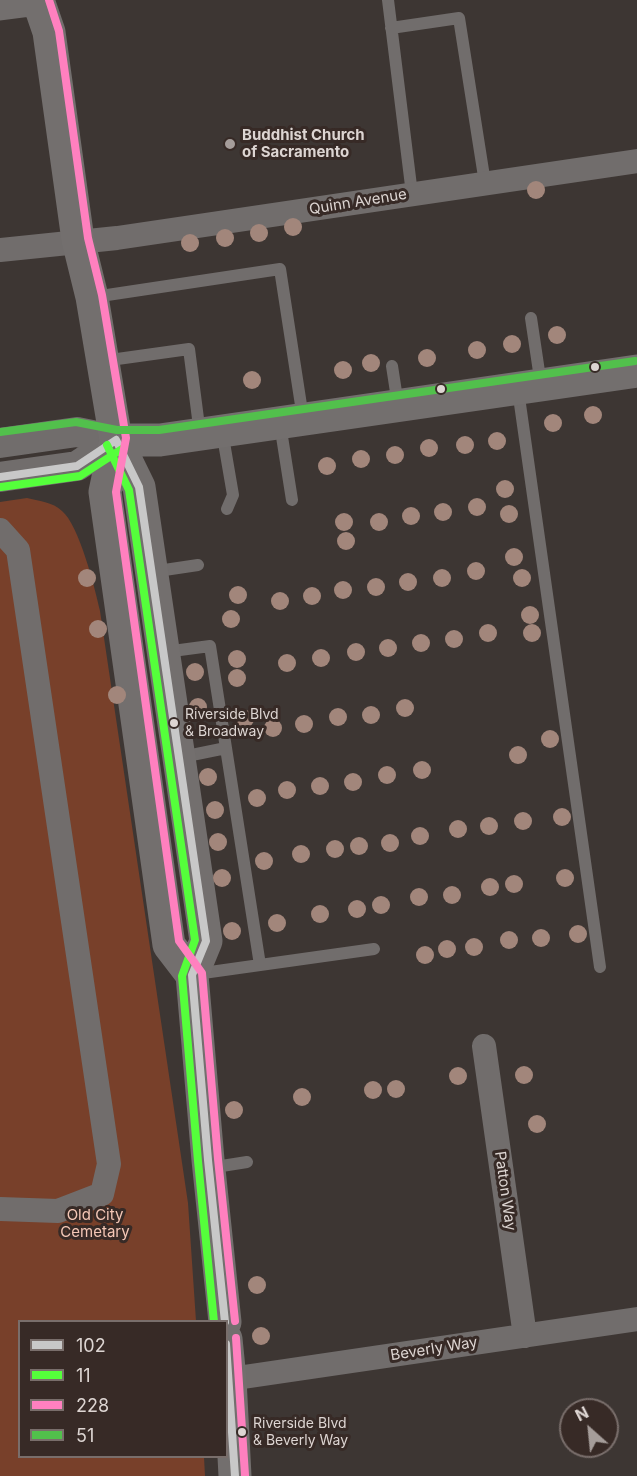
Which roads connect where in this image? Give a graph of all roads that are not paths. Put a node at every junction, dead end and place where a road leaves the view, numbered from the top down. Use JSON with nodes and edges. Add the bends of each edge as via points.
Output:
{"nodes":[{"id":1,"x":31,"y":0,"type":"edge"},
{"id":2,"x":38,"y":0,"type":"edge"},
{"id":3,"x":388,"y":0,"type":"edge"},
{"id":4,"x":0,"y":4,"type":"edge"},
{"id":5,"x":391,"y":28,"type":"junction"},
{"id":6,"x":637,"y":161,"type":"edge"},
{"id":7,"x":485,"y":183,"type":"junction"},
{"id":8,"x":412,"y":194,"type":"junction"},
{"id":9,"x":78,"y":240,"type":"junction"},
{"id":10,"x":0,"y":250,"type":"edge"},
{"id":11,"x":92,"y":297,"type":"junction"},
{"id":12,"x":531,"y":318,"type":"dead end"},
{"id":13,"x":102,"y":361,"type":"junction"},
{"id":14,"x":393,"y":366,"type":"dead end"},
{"id":15,"x":637,"y":371,"type":"edge"},
{"id":16,"x":530,"y":387,"type":"junction"},
{"id":17,"x":398,"y":406,"type":"junction"},
{"id":18,"x":291,"y":421,"type":"junction"},
{"id":19,"x":211,"y":432,"type":"junction"},
{"id":20,"x":116,"y":440,"type":"junction"},
{"id":21,"x":0,"y":443,"type":"edge"},
{"id":22,"x":0,"y":477,"type":"edge"},
{"id":23,"x":292,"y":500,"type":"dead end"},
{"id":24,"x":227,"y":508,"type":"dead end"},
{"id":25,"x":0,"y":530,"type":"edge"},
{"id":26,"x":198,"y":565,"type":"dead end"},
{"id":27,"x":150,"y":572,"type":"junction"},
{"id":28,"x":162,"y":652,"type":"junction"},
{"id":29,"x":226,"y":748,"type":"junction"},
{"id":30,"x":177,"y":758,"type":"junction"},
{"id":31,"x":374,"y":949,"type":"dead end"},
{"id":32,"x":260,"y":965,"type":"junction"},
{"id":33,"x":600,"y":967,"type":"dead end"},
{"id":34,"x":192,"y":975,"type":"junction"},
{"id":35,"x":484,"y":1046,"type":"dead end"},
{"id":36,"x":247,"y":1162,"type":"dead end"},
{"id":37,"x":209,"y":1168,"type":"junction"},
{"id":38,"x":0,"y":1209,"type":"edge"},
{"id":39,"x":637,"y":1319,"type":"edge"},
{"id":40,"x":225,"y":1320,"type":"edge"},
{"id":41,"x":525,"y":1336,"type":"junction"},
{"id":42,"x":228,"y":1359,"type":"edge"},
{"id":43,"x":230,"y":1379,"type":"junction"},
{"id":44,"x":235,"y":1476,"type":"edge"}],
"edges":[{"from":1,"to":4,"type":"main road"},
{"from":2,"to":9,"type":"main road","via":[[49,32]]},
{"from":3,"to":5,"type":"lane"},
{"from":5,"to":7,"type":"lane","via":[[459,18]]},
{"from":5,"to":8,"type":"lane"},
{"from":6,"to":7,"type":"street","name":"Quinn Avenue"},
{"from":7,"to":8,"type":"street","name":"Quinn Avenue"},
{"from":8,"to":9,"type":"street","name":"Quinn Avenue","via":[[117,238]]},
{"from":9,"to":10,"type":"street","name":"Quinn Avenue"},
{"from":9,"to":11,"type":"main road"},
{"from":11,"to":13,"type":"main road"},
{"from":11,"to":18,"type":"lane","via":[[280,269]]},
{"from":12,"to":16,"type":"lane"},
{"from":13,"to":19,"type":"lane","via":[[189,349]]},
{"from":13,"to":20,"type":"main road"},
{"from":14,"to":17,"type":"lane"},
{"from":15,"to":16,"type":"main road"},
{"from":16,"to":17,"type":"main road"},
{"from":16,"to":33,"type":"lane"},
{"from":17,"to":18,"type":"main road"},
{"from":18,"to":19,"type":"main road"},
{"from":18,"to":23,"type":"lane"},
{"from":19,"to":20,"type":"main road","via":[[160,440]]},
{"from":19,"to":24,"type":"lane","via":[[233,495]]},
{"from":20,"to":21,"type":"street","via":[[76,432]]},
{"from":20,"to":22,"type":"street","via":[[77,466]]},
{"from":20,"to":27,"type":"main road","via":[[139,487]]},
{"from":20,"to":34,"type":"main road","via":[[105,492],[169,945]]},
{"from":25,"to":38,"type":"street","via":[[18,550],[109,1164],[102,1194],[58,1211]]},
{"from":26,"to":27,"type":"lane"},
{"from":27,"to":28,"type":"main road"},
{"from":28,"to":29,"type":"lane","via":[[210,646]]},
{"from":28,"to":30,"type":"main road"},
{"from":29,"to":30,"type":"lane"},
{"from":29,"to":32,"type":"lane"},
{"from":30,"to":34,"type":"main road","via":[[206,941]]},
{"from":31,"to":32,"type":"lane"},
{"from":32,"to":34,"type":"lane"},
{"from":34,"to":37,"type":"main road"},
{"from":35,"to":41,"type":"street","name":"Patton Way"},
{"from":36,"to":37,"type":"lane"},
{"from":37,"to":40,"type":"main road"},
{"from":39,"to":41,"type":"street","name":"Beverly Way"},
{"from":41,"to":43,"type":"street","name":"Beverly Way"},
{"from":42,"to":43,"type":"main road"},
{"from":43,"to":44,"type":"main road"}]}
